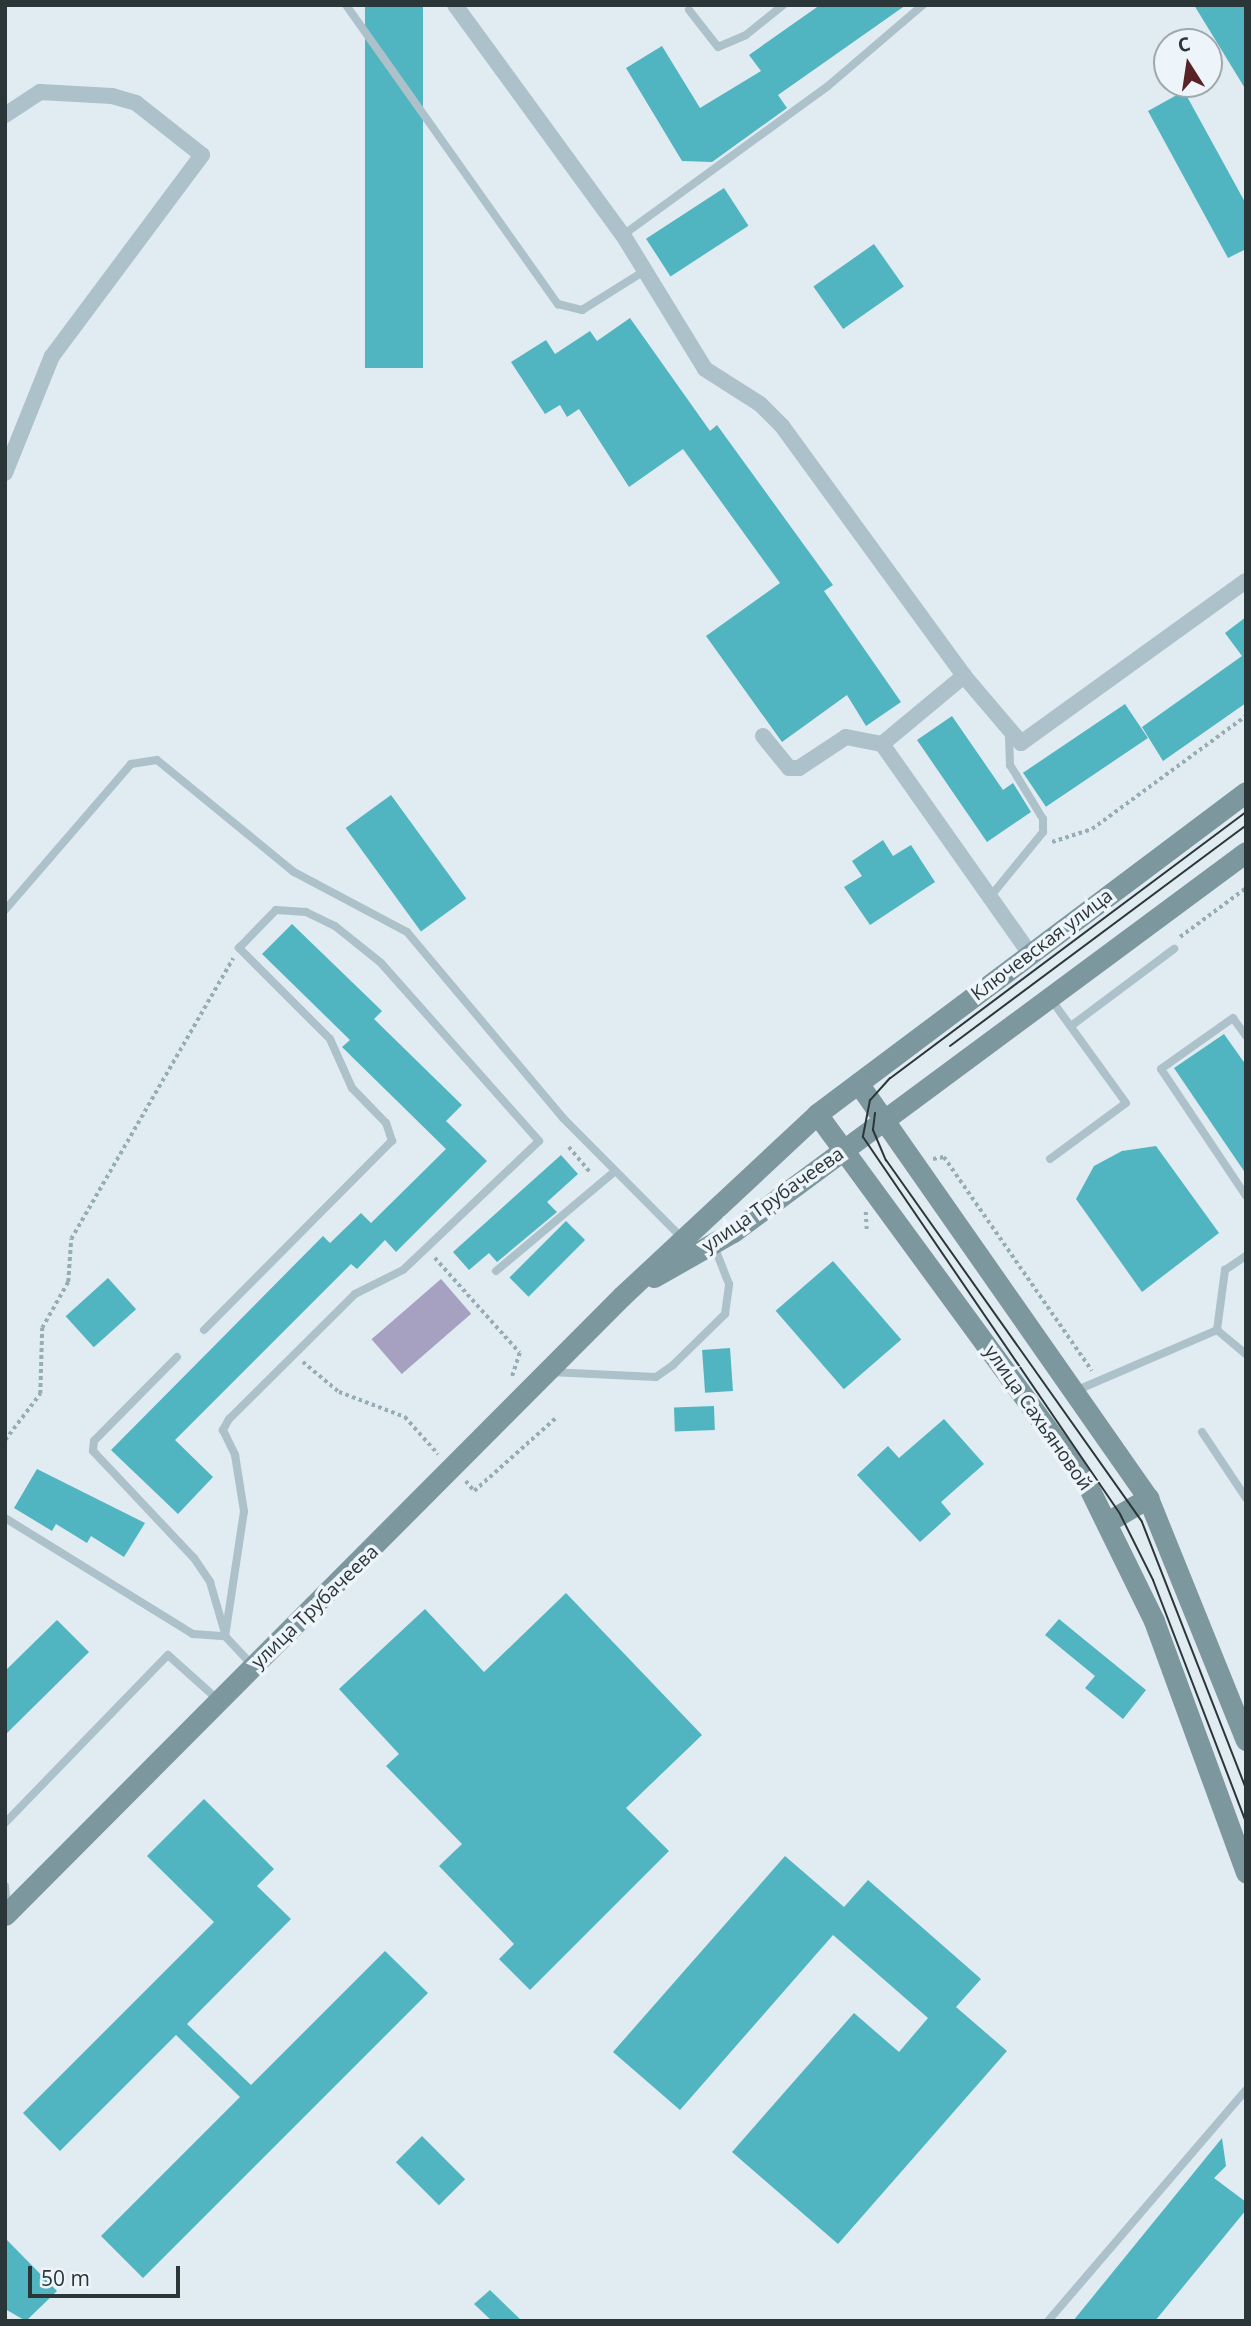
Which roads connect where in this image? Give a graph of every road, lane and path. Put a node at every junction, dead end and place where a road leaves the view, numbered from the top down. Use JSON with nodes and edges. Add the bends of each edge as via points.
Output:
{"nodes":[{"id":1,"x":346,"y":5,"type":"edge"},
{"id":2,"x":455,"y":5,"type":"edge"},
{"id":3,"x":783,"y":5,"type":"edge"},
{"id":4,"x":923,"y":5,"type":"edge"},
{"id":5,"x":689,"y":9,"type":"dead end"},
{"id":6,"x":5,"y":114,"type":"edge"},
{"id":7,"x":623,"y":235,"type":"junction"},
{"id":8,"x":641,"y":274,"type":"junction"},
{"id":9,"x":5,"y":473,"type":"edge"},
{"id":10,"x":1246,"y":581,"type":"edge"},
{"id":11,"x":964,"y":676,"type":"junction"},
{"id":12,"x":1246,"y":716,"type":"edge"},
{"id":13,"x":1009,"y":734,"type":"junction"},
{"id":14,"x":763,"y":736,"type":"dead end"},
{"id":15,"x":882,"y":744,"type":"junction"},
{"id":16,"x":1246,"y":792,"type":"edge"},
{"id":17,"x":1039,"y":841,"type":"junction"},
{"id":18,"x":1246,"y":852,"type":"edge"},
{"id":19,"x":1246,"y":888,"type":"edge"},
{"id":20,"x":990,"y":897,"type":"junction"},
{"id":21,"x":5,"y":910,"type":"edge"},
{"id":22,"x":1173,"y":946,"type":"joint"},
{"id":23,"x":239,"y":948,"type":"junction"},
{"id":24,"x":1030,"y":954,"type":"junction"},
{"id":25,"x":1050,"y":998,"type":"junction"},
{"id":26,"x":1071,"y":1026,"type":"junction"},
{"id":27,"x":1246,"y":1036,"type":"edge"},
{"id":28,"x":858,"y":1083,"type":"junction"},
{"id":29,"x":839,"y":1098,"type":"joint"},
{"id":30,"x":817,"y":1114,"type":"junction"},
{"id":31,"x":884,"y":1122,"type":"junction"},
{"id":32,"x":539,"y":1141,"type":"junction"},
{"id":33,"x":842,"y":1152,"type":"junction"},
{"id":34,"x":1050,"y":1159,"type":"dead end"},
{"id":35,"x":615,"y":1171,"type":"junction"},
{"id":36,"x":917,"y":1171,"type":"junction"},
{"id":37,"x":598,"y":1180,"type":"junction"},
{"id":38,"x":1246,"y":1196,"type":"edge"},
{"id":39,"x":879,"y":1202,"type":"junction"},
{"id":40,"x":867,"y":1230,"type":"dead end"},
{"id":41,"x":683,"y":1240,"type":"junction"},
{"id":42,"x":713,"y":1244,"type":"junction"},
{"id":43,"x":427,"y":1248,"type":"junction"},
{"id":44,"x":1246,"y":1255,"type":"edge"},
{"id":45,"x":496,"y":1271,"type":"dead end"},
{"id":46,"x":622,"y":1296,"type":"junction"},
{"id":47,"x":204,"y":1330,"type":"dead end"},
{"id":48,"x":1217,"y":1330,"type":"junction"},
{"id":49,"x":294,"y":1354,"type":"junction"},
{"id":50,"x":1246,"y":1354,"type":"edge"},
{"id":51,"x":177,"y":1357,"type":"dead end"},
{"id":52,"x":547,"y":1371,"type":"junction"},
{"id":53,"x":1099,"y":1381,"type":"junction"},
{"id":54,"x":1075,"y":1391,"type":"junction"},
{"id":55,"x":507,"y":1393,"type":"dead end"},
{"id":56,"x":556,"y":1417,"type":"dead end"},
{"id":57,"x":1202,"y":1432,"type":"dead end"},
{"id":58,"x":5,"y":1440,"type":"edge"},
{"id":59,"x":452,"y":1449,"type":"dead end"},
{"id":60,"x":466,"y":1481,"type":"dead end"},
{"id":61,"x":1246,"y":1498,"type":"edge"},
{"id":62,"x":1148,"y":1499,"type":"junction"},
{"id":63,"x":5,"y":1518,"type":"edge"},
{"id":64,"x":1107,"y":1521,"type":"junction"},
{"id":65,"x":225,"y":1636,"type":"junction"},
{"id":66,"x":254,"y":1667,"type":"junction"},
{"id":67,"x":219,"y":1702,"type":"junction"},
{"id":68,"x":1246,"y":1740,"type":"edge"},
{"id":69,"x":5,"y":1823,"type":"edge"},
{"id":70,"x":1246,"y":1873,"type":"edge"},
{"id":71,"x":5,"y":1886,"type":"edge"},
{"id":72,"x":7,"y":1913,"type":"edge"},
{"id":73,"x":1246,"y":2090,"type":"edge"},
{"id":74,"x":1048,"y":2321,"type":"edge"}],
"edges":[{"from":1,"to":8,"type":"lane","via":[[558,304],[582,310]]},
{"from":2,"to":7,"type":"street"},
{"from":3,"to":5,"type":"lane","via":[[746,35],[718,47]]},
{"from":4,"to":7,"type":"lane","via":[[828,86]]},
{"from":6,"to":9,"type":"street","via":[[40,92],[112,96],[136,103],[202,155],[52,356]]},
{"from":7,"to":8,"type":"street"},
{"from":8,"to":11,"type":"street","via":[[705,369],[760,404],[782,426]]},
{"from":10,"to":13,"type":"street","via":[[1034,738],[1021,743]]},
{"from":11,"to":13,"type":"street"},
{"from":11,"to":15,"type":"street"},
{"from":12,"to":17,"type":"path","via":[[1092,829],[1058,843]]},
{"from":13,"to":17,"type":"lane","via":[[1010,765],[1043,819]]},
{"from":14,"to":15,"type":"street","via":[[789,768],[846,737]]},
{"from":15,"to":20,"type":"street"},
{"from":16,"to":24,"type":"main road","name":"Ключевская улица"},
{"from":17,"to":20,"type":"lane"},
{"from":18,"to":25,"type":"main road"},
{"from":19,"to":22,"type":"path"},
{"from":20,"to":24,"type":"street"},
{"from":21,"to":35,"type":"lane","via":[[131,764],[157,760],[294,872],[407,932]]},
{"from":22,"to":26,"type":"lane"},
{"from":23,"to":32,"type":"lane","via":[[276,910],[306,912],[335,926],[416,998]]},
{"from":23,"to":47,"type":"lane","via":[[330,1039],[352,1088],[386,1123],[392,1140]]},
{"from":23,"to":58,"type":"path","via":[[71,1239],[68,1282],[42,1328],[40,1394]]},
{"from":24,"to":28,"type":"main road","name":"Ключевская улица"},
{"from":25,"to":26,"type":"lane"},
{"from":25,"to":31,"type":"main road"},
{"from":26,"to":34,"type":"lane","via":[[1126,1102]]},
{"from":27,"to":38,"type":"lane","via":[[1233,1017],[1161,1069]]},
{"from":28,"to":29,"type":"main road","name":"Ключевская улица"},
{"from":28,"to":31,"type":"main road"},
{"from":29,"to":30,"type":"main road","name":"улица Трубачеева"},
{"from":30,"to":33,"type":"main road","name":"улица Сахьяновой"},
{"from":30,"to":41,"type":"main road","name":"улица Трубачеева"},
{"from":31,"to":33,"type":"main road","name":"улица Трубачеева"},
{"from":31,"to":36,"type":"main road"},
{"from":32,"to":37,"type":"path","via":[[564,1140]]},
{"from":32,"to":43,"type":"lane"},
{"from":33,"to":39,"type":"main road","name":"улица Сахьяновой"},
{"from":33,"to":42,"type":"main road","name":"улица Трубачеева"},
{"from":35,"to":37,"type":"lane"},
{"from":35,"to":41,"type":"lane"},
{"from":36,"to":53,"type":"path","via":[[944,1157]]},
{"from":36,"to":54,"type":"main road"},
{"from":37,"to":45,"type":"lane"},
{"from":39,"to":40,"type":"path","via":[[865,1213]]},
{"from":39,"to":64,"type":"main road","name":"улица Сахьяновой","via":[[1086,1482]]},
{"from":41,"to":46,"type":"main road","name":"улица Трубачеева"},
{"from":42,"to":46,"type":"main road","name":"улица Трубачеева"},
{"from":42,"to":52,"type":"lane","via":[[729,1284],[725,1314],[673,1365],[656,1377]]},
{"from":43,"to":49,"type":"lane","via":[[403,1270],[355,1294]]},
{"from":43,"to":55,"type":"path","via":[[520,1353]]},
{"from":44,"to":48,"type":"lane","via":[[1225,1270]]},
{"from":46,"to":52,"type":"main road","name":"улица Трубачеева"},
{"from":48,"to":50,"type":"lane"},
{"from":48,"to":53,"type":"lane"},
{"from":49,"to":59,"type":"path","via":[[339,1392],[405,1417],[442,1459]]},
{"from":49,"to":65,"type":"lane","via":[[223,1430],[235,1455],[244,1511]]},
{"from":51,"to":65,"type":"lane","via":[[94,1441],[93,1451],[194,1558],[210,1582]]},
{"from":52,"to":66,"type":"main road","name":"улица Трубачеева"},
{"from":53,"to":54,"type":"lane"},
{"from":54,"to":62,"type":"main road"},
{"from":56,"to":60,"type":"path","via":[[474,1491]]},
{"from":57,"to":61,"type":"lane"},
{"from":62,"to":64,"type":"main road"},
{"from":62,"to":68,"type":"main road"},
{"from":63,"to":65,"type":"lane","via":[[193,1634]]},
{"from":64,"to":70,"type":"main road","name":"улица Сахьяновой","via":[[1154,1621]]},
{"from":65,"to":66,"type":"lane"},
{"from":66,"to":67,"type":"main road","name":"улица Трубачеева"},
{"from":67,"to":69,"type":"lane","via":[[168,1655]]},
{"from":67,"to":72,"type":"main road","name":"улица Трубачеева"},
{"from":71,"to":72,"type":"lane"},
{"from":73,"to":74,"type":"lane"}]}
